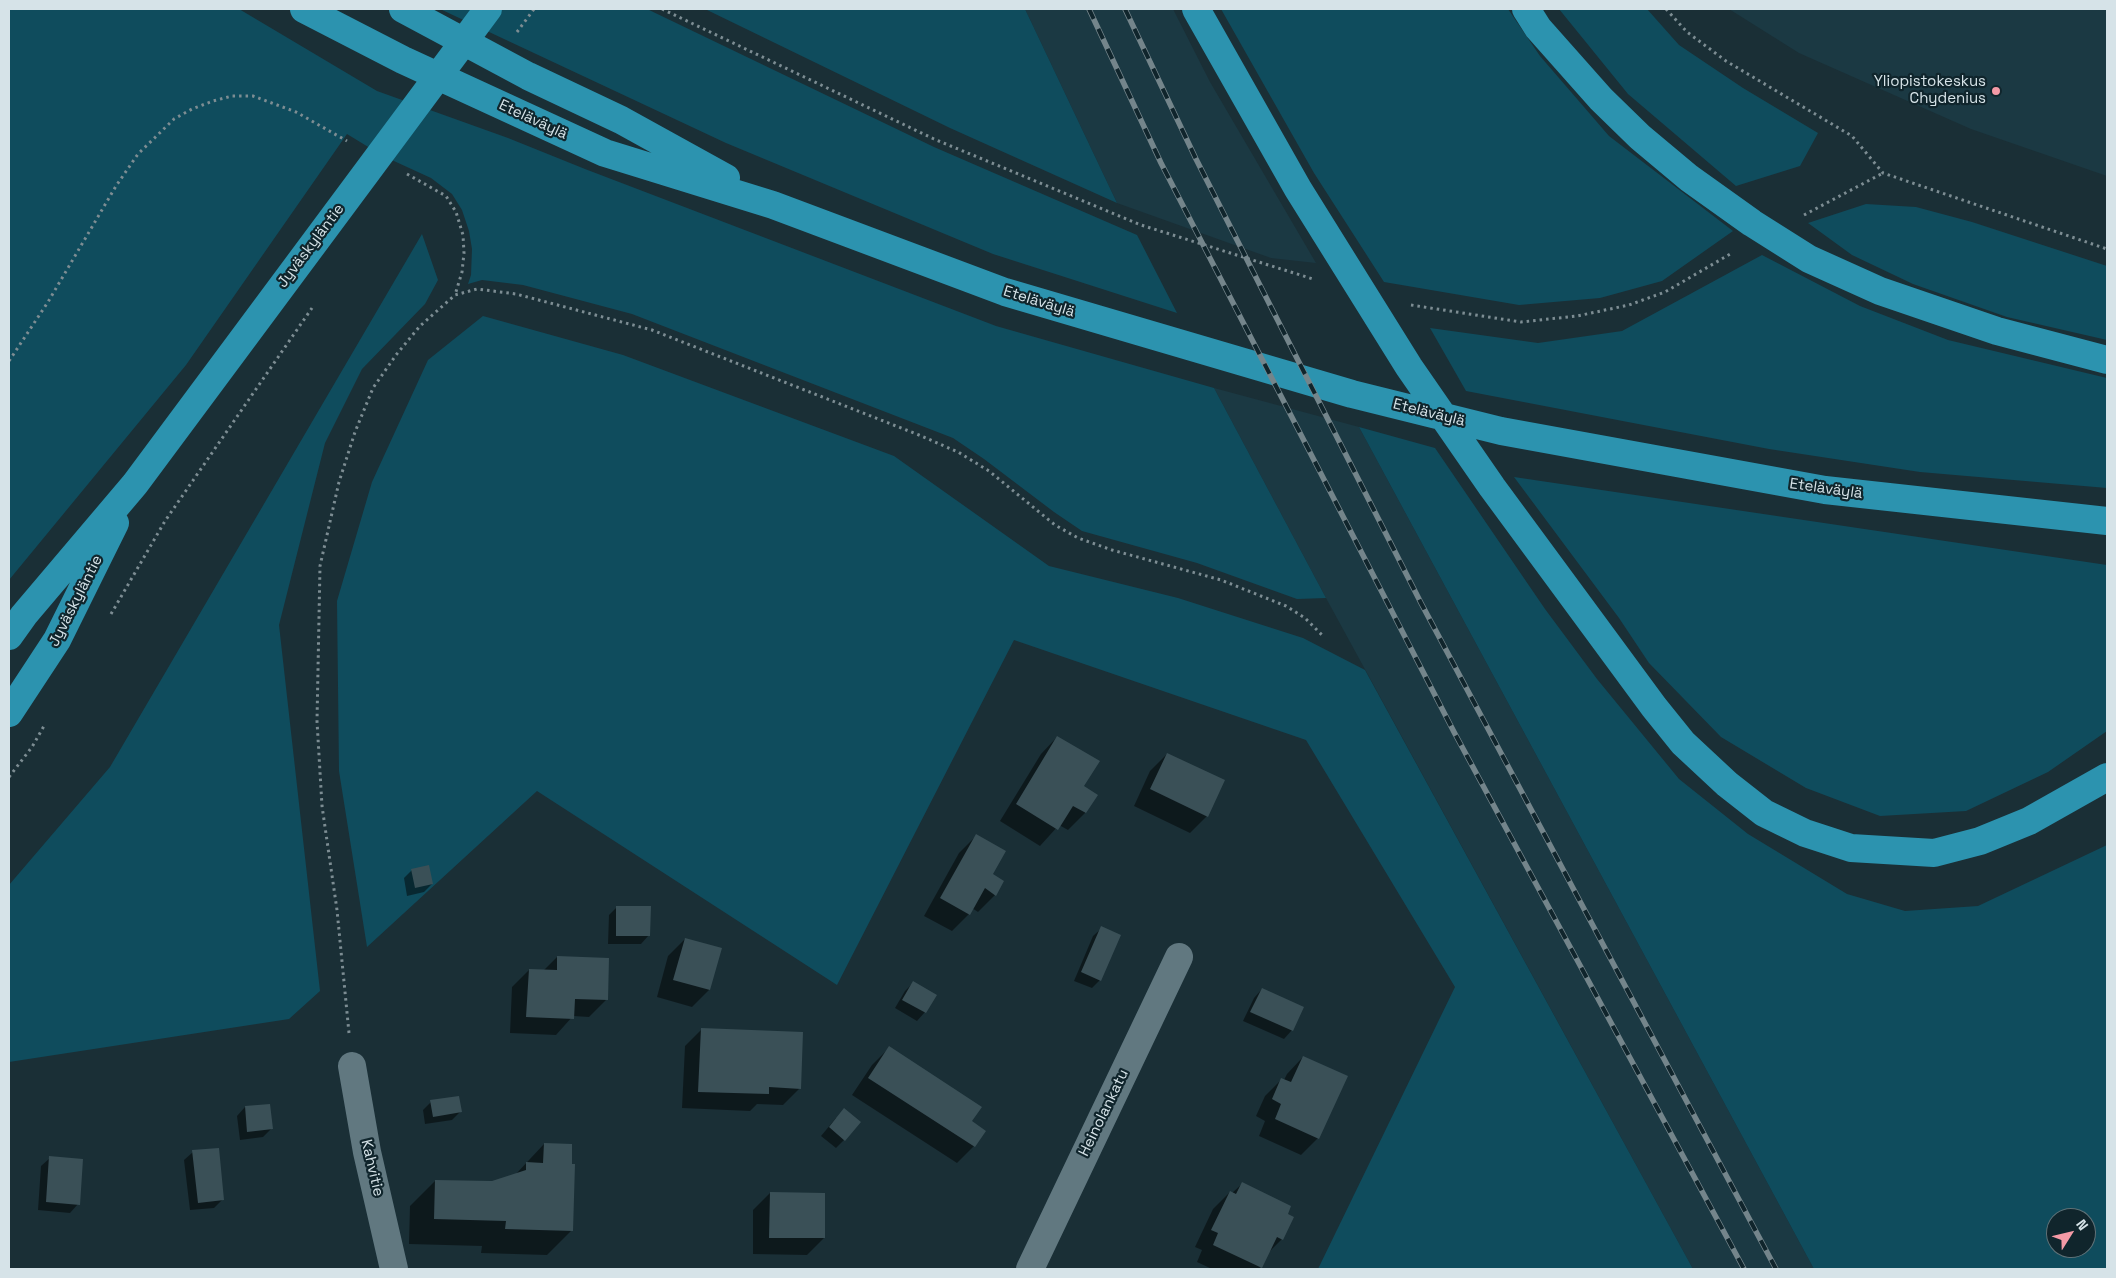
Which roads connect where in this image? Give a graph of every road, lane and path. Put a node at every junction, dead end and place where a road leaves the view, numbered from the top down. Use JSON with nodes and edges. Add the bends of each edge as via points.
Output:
{"nodes":[{"id":1,"x":304,"y":9,"type":"edge"},
{"id":2,"x":403,"y":9,"type":"edge"},
{"id":3,"x":488,"y":9,"type":"edge"},
{"id":4,"x":662,"y":9,"type":"edge"},
{"id":5,"x":1196,"y":9,"type":"edge"},
{"id":6,"x":1526,"y":9,"type":"edge"},
{"id":7,"x":1666,"y":9,"type":"edge"},
{"id":8,"x":355,"y":146,"type":"dead end"},
{"id":9,"x":404,"y":172,"type":"dead end"},
{"id":10,"x":1883,"y":173,"type":"junction"},
{"id":11,"x":774,"y":205,"type":"junction"},
{"id":12,"x":1804,"y":215,"type":"dead end"},
{"id":13,"x":2107,"y":249,"type":"edge"},
{"id":14,"x":1732,"y":253,"type":"dead end"},
{"id":15,"x":1319,"y":281,"type":"dead end"},
{"id":16,"x":455,"y":295,"type":"junction"},
{"id":17,"x":315,"y":303,"type":"dead end"},
{"id":18,"x":1406,"y":304,"type":"dead end"},
{"id":19,"x":2107,"y":360,"type":"edge"},
{"id":20,"x":9,"y":361,"type":"edge"},
{"id":21,"x":135,"y":484,"type":"junction"},
{"id":22,"x":2107,"y":521,"type":"edge"},
{"id":23,"x":106,"y":622,"type":"dead end"},
{"id":24,"x":9,"y":636,"type":"edge"},
{"id":25,"x":1324,"y":637,"type":"dead end"},
{"id":26,"x":9,"y":713,"type":"edge"},
{"id":27,"x":47,"y":722,"type":"dead end"},
{"id":28,"x":9,"y":777,"type":"edge"},
{"id":29,"x":2107,"y":777,"type":"edge"},
{"id":30,"x":1179,"y":957,"type":"dead end"},
{"id":31,"x":352,"y":1066,"type":"joint"},
{"id":32,"x":394,"y":1269,"type":"edge"},
{"id":33,"x":1030,"y":1269,"type":"edge"}],
"edges":[{"from":1,"to":11,"type":"highway","name":"Eteläväylä","via":[[403,60],[605,153]]},
{"from":2,"to":11,"type":"highway","name":"Eteläväylä","via":[[528,76],[621,120]]},
{"from":3,"to":21,"type":"highway","name":"Jyväskyläntie"},
{"from":4,"to":15,"type":"path","via":[[934,139],[1141,225]]},
{"from":5,"to":29,"type":"highway","via":[[1298,189],[1409,367],[1611,650],[1683,742],[1727,784],[1764,813],[1805,833],[1851,848],[1934,853],[1980,841],[2029,821]]},
{"from":6,"to":19,"type":"highway","via":[[1538,28],[1601,99],[1640,137],[1752,223],[1810,259],[1880,291],[1988,328]]},
{"from":7,"to":10,"type":"path","via":[[1687,32],[1726,61],[1852,136]]},
{"from":8,"to":20,"type":"path","via":[[317,122],[253,96],[232,96],[213,101],[174,119],[138,154],[116,186]]},
{"from":9,"to":16,"type":"path","via":[[446,196],[456,212],[464,253]]},
{"from":10,"to":12,"type":"path"},
{"from":10,"to":13,"type":"path"},
{"from":11,"to":22,"type":"highway","name":"Eteläväylä","via":[[1005,292],[1352,394],[1501,431],[1825,490]]},
{"from":14,"to":18,"type":"path","via":[[1665,292],[1629,305],[1577,316],[1521,322]]},
{"from":16,"to":25,"type":"path","via":[[477,289],[516,294],[652,330],[902,428],[958,452],[988,471],[1055,525],[1078,538],[1221,580],[1286,606],[1305,618]]},
{"from":16,"to":31,"type":"path","via":[[420,326],[373,388],[339,482],[320,566],[317,720],[322,806],[337,910]]},
{"from":17,"to":23,"type":"path","via":[[165,521]]},
{"from":21,"to":24,"type":"highway","name":"Jyväskyläntie"},
{"from":21,"to":26,"type":"highway","name":"Jyväskyläntie","via":[[58,640]]},
{"from":27,"to":28,"type":"path"},
{"from":30,"to":33,"type":"street","name":"Heinolankatu"},
{"from":31,"to":32,"type":"street","name":"Kahvitie","via":[[367,1152]]}]}
